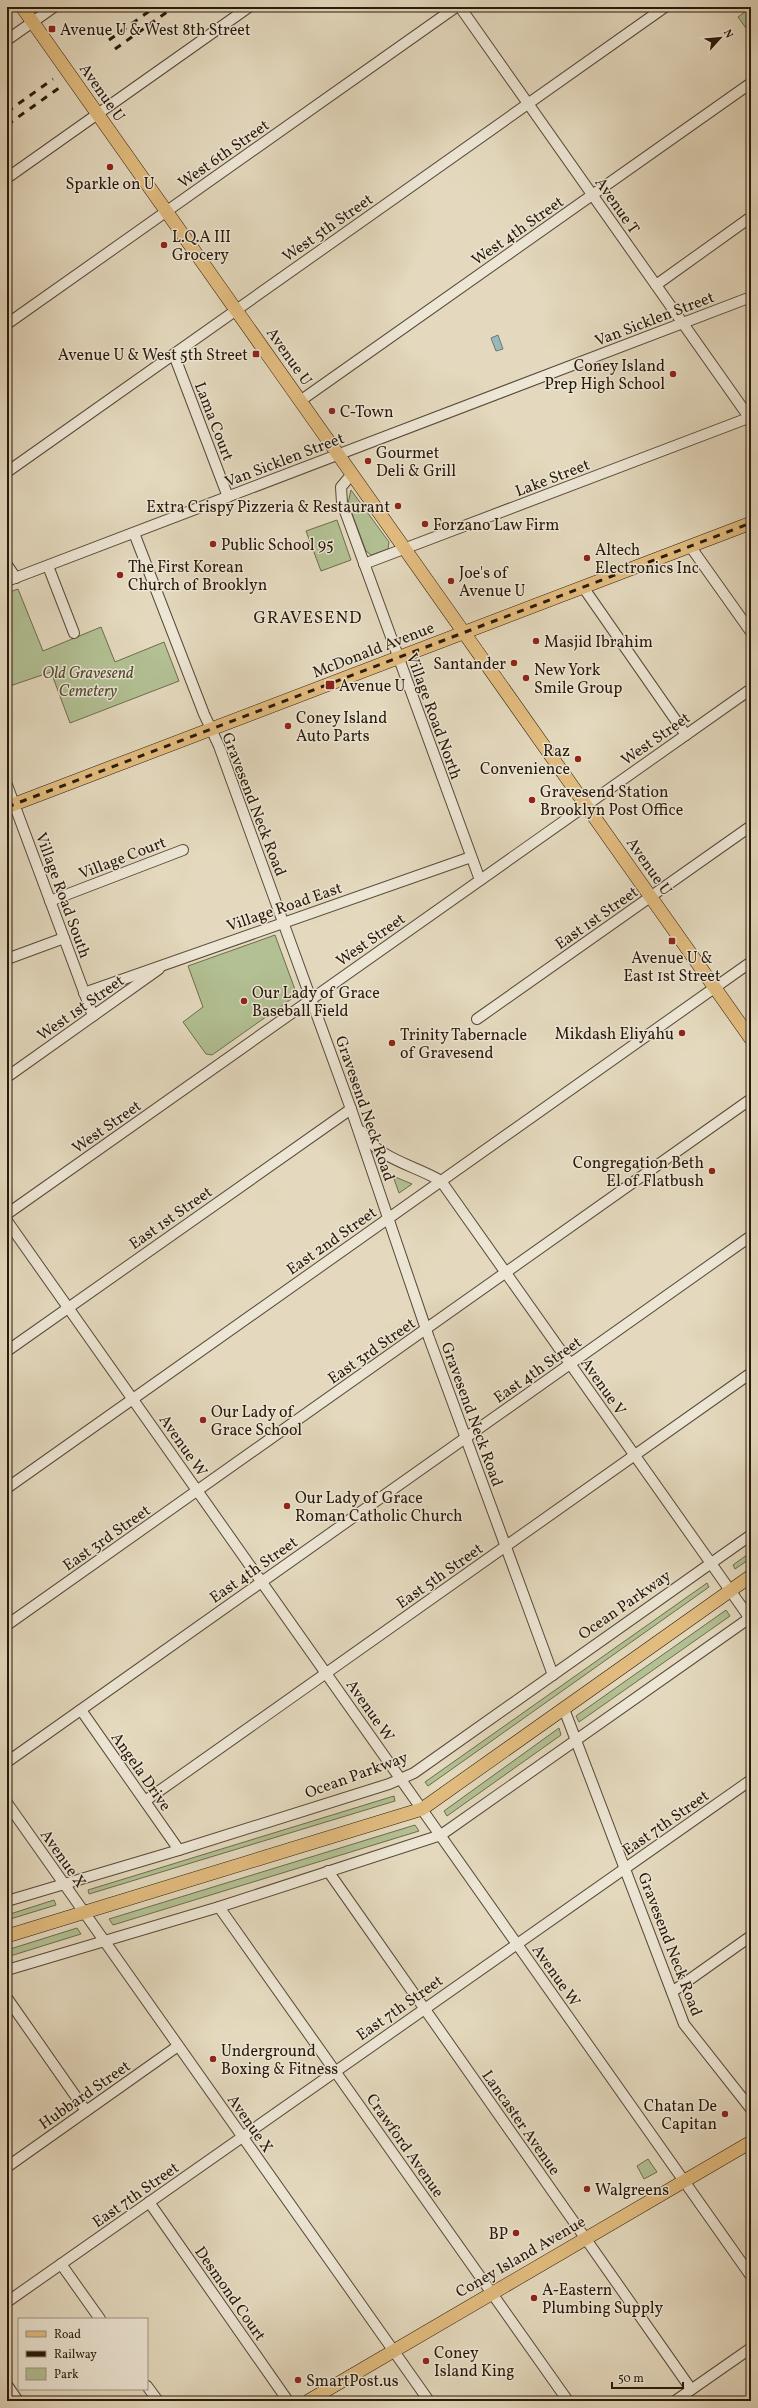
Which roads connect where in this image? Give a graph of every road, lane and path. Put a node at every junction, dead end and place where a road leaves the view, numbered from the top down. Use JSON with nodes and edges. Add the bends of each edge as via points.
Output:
{"nodes":[{"id":1,"x":22,"y":7,"type":"edge"},
{"id":2,"x":54,"y":7,"type":"edge"},
{"id":3,"x":249,"y":7,"type":"edge"},
{"id":4,"x":456,"y":7,"type":"edge"},
{"id":5,"x":460,"y":7,"type":"edge"},
{"id":6,"x":665,"y":7,"type":"edge"},
{"id":7,"x":33,"y":22,"type":"junction"},
{"id":8,"x":7,"y":40,"type":"edge"},
{"id":9,"x":751,"y":83,"type":"edge"},
{"id":10,"x":528,"y":104,"type":"junction"},
{"id":11,"x":98,"y":114,"type":"junction"},
{"id":12,"x":7,"y":178,"type":"edge"},
{"id":13,"x":592,"y":195,"type":"junction"},
{"id":14,"x":167,"y":212,"type":"junction"},
{"id":15,"x":751,"y":218,"type":"edge"},
{"id":16,"x":656,"y":285,"type":"junction"},
{"id":17,"x":751,"y":297,"type":"edge"},
{"id":18,"x":236,"y":310,"type":"junction"},
{"id":19,"x":683,"y":323,"type":"junction"},
{"id":20,"x":7,"y":324,"type":"edge"},
{"id":21,"x":174,"y":355,"type":"junction"},
{"id":22,"x":300,"y":401,"type":"junction"},
{"id":23,"x":750,"y":418,"type":"edge"},
{"id":24,"x":338,"y":455,"type":"junction"},
{"id":25,"x":7,"y":472,"type":"edge"},
{"id":26,"x":352,"y":474,"type":"junction"},
{"id":27,"x":228,"y":497,"type":"junction"},
{"id":28,"x":751,"y":523,"type":"edge"},
{"id":29,"x":134,"y":533,"type":"junction"},
{"id":30,"x":690,"y":546,"type":"junction"},
{"id":31,"x":405,"y":549,"type":"junction"},
{"id":32,"x":364,"y":564,"type":"junction"},
{"id":33,"x":7,"y":565,"type":"edge"},
{"id":34,"x":48,"y":566,"type":"junction"},
{"id":35,"x":11,"y":579,"type":"edge"},
{"id":36,"x":583,"y":587,"type":"junction"},
{"id":37,"x":464,"y":632,"type":"junction"},
{"id":38,"x":751,"y":632,"type":"edge"},
{"id":39,"x":74,"y":633,"type":"dead end"},
{"id":40,"x":397,"y":657,"type":"junction"},
{"id":41,"x":751,"y":689,"type":"edge"},
{"id":42,"x":212,"y":730,"type":"junction"},
{"id":43,"x":686,"y":735,"type":"junction"},
{"id":44,"x":7,"y":785,"type":"edge"},
{"id":45,"x":586,"y":805,"type":"junction"},
{"id":46,"x":11,"y":806,"type":"edge"},
{"id":47,"x":751,"y":826,"type":"edge"},
{"id":48,"x":183,"y":850,"type":"dead end"},
{"id":49,"x":471,"y":857,"type":"junction"},
{"id":50,"x":480,"y":880,"type":"junction"},
{"id":51,"x":650,"y":896,"type":"junction"},
{"id":52,"x":50,"y":901,"type":"junction"},
{"id":53,"x":283,"y":922,"type":"junction"},
{"id":54,"x":64,"y":938,"type":"junction"},
{"id":55,"x":7,"y":959,"type":"edge"},
{"id":56,"x":170,"y":962,"type":"junction"},
{"id":57,"x":751,"y":962,"type":"edge"},
{"id":58,"x":715,"y":988,"type":"junction"},
{"id":59,"x":84,"y":993,"type":"junction"},
{"id":60,"x":311,"y":999,"type":"junction"},
{"id":61,"x":93,"y":1016,"type":"junction"},
{"id":62,"x":477,"y":1019,"type":"dead end"},
{"id":63,"x":751,"y":1039,"type":"edge"},
{"id":64,"x":7,"y":1077,"type":"edge"},
{"id":65,"x":751,"y":1099,"type":"edge"},
{"id":66,"x":353,"y":1114,"type":"junction"},
{"id":67,"x":441,"y":1181,"type":"junction"},
{"id":68,"x":7,"y":1214,"type":"edge"},
{"id":69,"x":388,"y":1218,"type":"junction"},
{"id":70,"x":7,"y":1221,"type":"edge"},
{"id":71,"x":751,"y":1236,"type":"edge"},
{"id":72,"x":506,"y":1273,"type":"junction"},
{"id":73,"x":68,"y":1307,"type":"junction"},
{"id":74,"x":426,"y":1329,"type":"junction"},
{"id":75,"x":7,"y":1350,"type":"edge"},
{"id":76,"x":570,"y":1364,"type":"junction"},
{"id":77,"x":751,"y":1373,"type":"edge"},
{"id":78,"x":133,"y":1399,"type":"junction"},
{"id":79,"x":466,"y":1438,"type":"junction"},
{"id":80,"x":635,"y":1455,"type":"junction"},
{"id":81,"x":7,"y":1488,"type":"edge"},
{"id":82,"x":197,"y":1490,"type":"junction"},
{"id":83,"x":751,"y":1535,"type":"edge"},
{"id":84,"x":505,"y":1547,"type":"junction"},
{"id":85,"x":711,"y":1563,"type":"junction"},
{"id":86,"x":751,"y":1576,"type":"edge"},
{"id":87,"x":262,"y":1581,"type":"junction"},
{"id":88,"x":730,"y":1590,"type":"junction"},
{"id":89,"x":751,"y":1618,"type":"edge"},
{"id":90,"x":7,"y":1625,"type":"edge"},
{"id":91,"x":326,"y":1673,"type":"junction"},
{"id":92,"x":553,"y":1675,"type":"junction"},
{"id":93,"x":564,"y":1708,"type":"junction"},
{"id":94,"x":81,"y":1710,"type":"junction"},
{"id":95,"x":576,"y":1740,"type":"junction"},
{"id":96,"x":7,"y":1762,"type":"edge"},
{"id":97,"x":401,"y":1779,"type":"junction"},
{"id":98,"x":751,"y":1780,"type":"edge"},
{"id":99,"x":145,"y":1801,"type":"junction"},
{"id":100,"x":7,"y":1803,"type":"edge"},
{"id":101,"x":422,"y":1809,"type":"junction"},
{"id":102,"x":441,"y":1835,"type":"junction"},
{"id":103,"x":179,"y":1850,"type":"junction"},
{"id":104,"x":625,"y":1867,"type":"junction"},
{"id":105,"x":328,"y":1871,"type":"junction"},
{"id":106,"x":64,"y":1884,"type":"junction"},
{"id":107,"x":7,"y":1901,"type":"edge"},
{"id":108,"x":219,"y":1907,"type":"junction"},
{"id":109,"x":84,"y":1912,"type":"junction"},
{"id":110,"x":7,"y":1936,"type":"edge"},
{"id":111,"x":751,"y":1936,"type":"edge"},
{"id":112,"x":104,"y":1941,"type":"junction"},
{"id":113,"x":516,"y":1943,"type":"junction"},
{"id":114,"x":7,"y":1970,"type":"edge"},
{"id":115,"x":672,"y":1992,"type":"junction"},
{"id":116,"x":7,"y":1998,"type":"edge"},
{"id":117,"x":424,"y":2008,"type":"junction"},
{"id":118,"x":178,"y":2046,"type":"junction"},
{"id":119,"x":335,"y":2071,"type":"junction"},
{"id":120,"x":751,"y":2109,"type":"edge"},
{"id":121,"x":86,"y":2111,"type":"junction"},
{"id":122,"x":243,"y":2137,"type":"junction"},
{"id":123,"x":751,"y":2142,"type":"edge"},
{"id":124,"x":7,"y":2167,"type":"edge"},
{"id":125,"x":684,"y":2181,"type":"junction"},
{"id":126,"x":149,"y":2202,"type":"junction"},
{"id":127,"x":585,"y":2238,"type":"junction"},
{"id":128,"x":61,"y":2264,"type":"junction"},
{"id":129,"x":751,"y":2276,"type":"edge"},
{"id":130,"x":492,"y":2292,"type":"junction"},
{"id":131,"x":7,"y":2302,"type":"edge"},
{"id":132,"x":99,"y":2318,"type":"edge"},
{"id":133,"x":751,"y":2348,"type":"edge"},
{"id":134,"x":393,"y":2350,"type":"junction"},
{"id":135,"x":7,"y":2385,"type":"edge"},
{"id":136,"x":148,"y":2387,"type":"edge"},
{"id":137,"x":691,"y":2389,"type":"junction"},
{"id":138,"x":18,"y":2401,"type":"edge"},
{"id":139,"x":158,"y":2401,"type":"edge"},
{"id":140,"x":288,"y":2401,"type":"edge"},
{"id":141,"x":308,"y":2401,"type":"edge"},
{"id":142,"x":429,"y":2401,"type":"edge"},
{"id":143,"x":568,"y":2401,"type":"edge"},
{"id":144,"x":675,"y":2401,"type":"edge"}],
"edges":[{"from":1,"to":7,"type":"main road","name":"Avenue U"},
{"from":2,"to":7,"type":"street"},
{"from":3,"to":11,"type":"street"},
{"from":4,"to":14,"type":"street","name":"West 6th Street"},
{"from":5,"to":10,"type":"street","name":"Avenue T"},
{"from":6,"to":10,"type":"street","name":"West 5th Street"},
{"from":7,"to":8,"type":"street"},
{"from":7,"to":11,"type":"main road","name":"Avenue U"},
{"from":9,"to":13,"type":"street","name":"West 4th Street"},
{"from":10,"to":13,"type":"street","name":"Avenue T"},
{"from":10,"to":18,"type":"street","name":"West 5th Street"},
{"from":11,"to":12,"type":"street"},
{"from":11,"to":14,"type":"main road","name":"Avenue U"},
{"from":13,"to":16,"type":"street","name":"Avenue T"},
{"from":13,"to":22,"type":"street","name":"West 4th Street"},
{"from":14,"to":18,"type":"main road","name":"Avenue U"},
{"from":14,"to":20,"type":"street","name":"West 6th Street"},
{"from":15,"to":16,"type":"street"},
{"from":16,"to":19,"type":"street","name":"Avenue T"},
{"from":17,"to":19,"type":"street","name":"Van Sicklen Street"},
{"from":18,"to":21,"type":"street","name":"West 5th Street"},
{"from":18,"to":22,"type":"main road","name":"Avenue U"},
{"from":19,"to":23,"type":"street","name":"Avenue T"},
{"from":19,"to":24,"type":"street","name":"Van Sicklen Street"},
{"from":21,"to":25,"type":"street","name":"West 5th Street"},
{"from":21,"to":27,"type":"street","name":"Lama Court"},
{"from":22,"to":24,"type":"main road","name":"Avenue U"},
{"from":23,"to":31,"type":"street","name":"Lake Street"},
{"from":24,"to":26,"type":"main road","name":"Avenue U"},
{"from":24,"to":27,"type":"street","name":"Van Sicklen Street"},
{"from":26,"to":31,"type":"main road","name":"Avenue U"},
{"from":26,"to":32,"type":"street","name":"Village Road North","via":[[342,487],[342,503]]},
{"from":27,"to":29,"type":"street","name":"Van Sicklen Street"},
{"from":28,"to":30,"type":"main road","name":"McDonald Avenue"},
{"from":29,"to":34,"type":"street","name":"Van Sicklen Street"},
{"from":29,"to":42,"type":"street","name":"Gravesend Neck Road"},
{"from":30,"to":36,"type":"main road","name":"McDonald Avenue"},
{"from":30,"to":38,"type":"street"},
{"from":31,"to":32,"type":"street","name":"Lake Street"},
{"from":31,"to":37,"type":"main road","name":"Avenue U"},
{"from":32,"to":40,"type":"street","name":"Village Road North"},
{"from":33,"to":35,"type":"street"},
{"from":34,"to":35,"type":"street","name":"Van Sicklen Street"},
{"from":34,"to":39,"type":"street"},
{"from":36,"to":37,"type":"main road","name":"McDonald Avenue"},
{"from":36,"to":43,"type":"street"},
{"from":37,"to":40,"type":"main road","name":"McDonald Avenue"},
{"from":37,"to":45,"type":"main road","name":"Avenue U"},
{"from":40,"to":42,"type":"main road","name":"McDonald Avenue"},
{"from":40,"to":49,"type":"street","name":"Village Road North"},
{"from":41,"to":43,"type":"street","name":"West Street"},
{"from":42,"to":46,"type":"main road","name":"McDonald Avenue"},
{"from":42,"to":53,"type":"street","name":"Gravesend Neck Road"},
{"from":43,"to":45,"type":"street","name":"West Street"},
{"from":44,"to":46,"type":"street","name":"Village Road South"},
{"from":45,"to":50,"type":"street","name":"West Street"},
{"from":45,"to":51,"type":"main road","name":"Avenue U"},
{"from":46,"to":52,"type":"street","name":"Village Road South"},
{"from":47,"to":51,"type":"street","name":"East 1st Street"},
{"from":48,"to":52,"type":"street","name":"Village Court"},
{"from":49,"to":50,"type":"street"},
{"from":49,"to":53,"type":"street","name":"Village Road East"},
{"from":50,"to":60,"type":"street","name":"West Street"},
{"from":51,"to":58,"type":"main road","name":"Avenue U"},
{"from":51,"to":62,"type":"street","name":"East 1st Street"},
{"from":52,"to":54,"type":"street","name":"Village Road South"},
{"from":53,"to":56,"type":"street","name":"Village Road East"},
{"from":53,"to":60,"type":"street","name":"Gravesend Neck Road"},
{"from":54,"to":55,"type":"street"},
{"from":54,"to":59,"type":"street","name":"Village Road South"},
{"from":56,"to":59,"type":"street","name":"Village Road East"},
{"from":56,"to":61,"type":"street","name":"West 1st Street"},
{"from":57,"to":58,"type":"street","name":"East 2nd Street"},
{"from":58,"to":63,"type":"main road","name":"Avenue U"},
{"from":58,"to":67,"type":"street","name":"East 2nd Street"},
{"from":59,"to":61,"type":"street","name":"Village Road South"},
{"from":60,"to":66,"type":"street","name":"Gravesend Neck Road"},
{"from":60,"to":68,"type":"street","name":"West Street"},
{"from":61,"to":64,"type":"street","name":"West 1st Street"},
{"from":65,"to":72,"type":"street","name":"East 3rd Street"},
{"from":66,"to":67,"type":"street","name":"Avenue V","via":[[367,1140],[375,1148]]},
{"from":66,"to":69,"type":"street","name":"Gravesend Neck Road"},
{"from":66,"to":73,"type":"street","name":"East 1st Street"},
{"from":67,"to":69,"type":"street","name":"East 2nd Street"},
{"from":67,"to":72,"type":"street","name":"Avenue V"},
{"from":69,"to":74,"type":"street","name":"Gravesend Neck Road"},
{"from":69,"to":78,"type":"street","name":"East 2nd Street"},
{"from":70,"to":73,"type":"street","name":"Avenue W"},
{"from":71,"to":76,"type":"street","name":"East 4th Street"},
{"from":72,"to":74,"type":"street","name":"East 3rd Street"},
{"from":72,"to":76,"type":"street","name":"Avenue V"},
{"from":73,"to":75,"type":"street","name":"East 1st Street"},
{"from":73,"to":78,"type":"street","name":"Avenue W"},
{"from":74,"to":79,"type":"street","name":"Gravesend Neck Road"},
{"from":74,"to":82,"type":"street","name":"East 3rd Street"},
{"from":76,"to":79,"type":"street","name":"East 4th Street"},
{"from":76,"to":80,"type":"street","name":"Avenue V"},
{"from":77,"to":80,"type":"street","name":"East 5th Street"},
{"from":78,"to":81,"type":"street","name":"East 2nd Street"},
{"from":78,"to":82,"type":"street","name":"Avenue W"},
{"from":79,"to":84,"type":"street","name":"Gravesend Neck Road"},
{"from":79,"to":87,"type":"street","name":"East 4th Street"},
{"from":80,"to":84,"type":"street","name":"East 5th Street"},
{"from":80,"to":85,"type":"street","name":"Avenue V"},
{"from":82,"to":87,"type":"street","name":"Avenue W"},
{"from":82,"to":90,"type":"street","name":"East 3rd Street"},
{"from":83,"to":85,"type":"street","name":"Ocean Parkway"},
{"from":84,"to":91,"type":"street","name":"East 5th Street"},
{"from":84,"to":92,"type":"street","name":"Gravesend Neck Road"},
{"from":85,"to":88,"type":"street","name":"Avenue V"},
{"from":85,"to":92,"type":"street","name":"Ocean Parkway"},
{"from":86,"to":88,"type":"main road"},
{"from":87,"to":91,"type":"street","name":"Avenue W"},
{"from":87,"to":94,"type":"street","name":"East 4th Street"},
{"from":88,"to":89,"type":"street","name":"Avenue V"},
{"from":88,"to":93,"type":"main road"},
{"from":89,"to":95,"type":"street"},
{"from":91,"to":97,"type":"street","name":"Avenue W"},
{"from":91,"to":99,"type":"street","name":"East 5th Street"},
{"from":92,"to":97,"type":"street","name":"Ocean Parkway","via":[[414,1773]]},
{"from":93,"to":95,"type":"street","name":"Gravesend Neck Road"},
{"from":93,"to":101,"type":"main road"},
{"from":94,"to":96,"type":"street","name":"East 4th Street"},
{"from":94,"to":99,"type":"street","name":"Angela Drive"},
{"from":95,"to":102,"type":"street"},
{"from":95,"to":104,"type":"street","name":"Gravesend Neck Road"},
{"from":97,"to":101,"type":"street","name":"Avenue W"},
{"from":97,"to":103,"type":"street","name":"Ocean Parkway"},
{"from":98,"to":104,"type":"street","name":"East 7th Street"},
{"from":99,"to":103,"type":"street","name":"Angela Drive"},
{"from":100,"to":106,"type":"street","name":"Avenue X"},
{"from":101,"to":102,"type":"street","name":"Avenue W"},
{"from":101,"to":109,"type":"main road"},
{"from":102,"to":105,"type":"street"},
{"from":102,"to":113,"type":"street","name":"Avenue W"},
{"from":103,"to":106,"type":"street","name":"Ocean Parkway"},
{"from":104,"to":113,"type":"street","name":"East 7th Street"},
{"from":104,"to":115,"type":"street","name":"Gravesend Neck Road"},
{"from":105,"to":108,"type":"street"},
{"from":105,"to":117,"type":"street","name":"Lancaster Avenue"},
{"from":106,"to":107,"type":"street","name":"Ocean Parkway"},
{"from":106,"to":109,"type":"street","name":"Avenue X"},
{"from":108,"to":112,"type":"street"},
{"from":108,"to":119,"type":"street","name":"Crawford Avenue"},
{"from":109,"to":110,"type":"main road"},
{"from":109,"to":112,"type":"street","name":"Avenue X"},
{"from":111,"to":115,"type":"street"},
{"from":112,"to":114,"type":"street"},
{"from":112,"to":118,"type":"street","name":"Avenue X"},
{"from":113,"to":117,"type":"street","name":"East 7th Street"},
{"from":113,"to":125,"type":"street","name":"Avenue W"},
{"from":115,"to":120,"type":"street","name":"Gravesend Neck Road","via":[[684,2024]]},
{"from":116,"to":121,"type":"street"},
{"from":117,"to":119,"type":"street","name":"East 7th Street"},
{"from":117,"to":127,"type":"street","name":"Lancaster Avenue"},
{"from":118,"to":121,"type":"street","name":"Hubbard Street"},
{"from":118,"to":122,"type":"street","name":"Avenue X"},
{"from":119,"to":122,"type":"street","name":"East 7th Street"},
{"from":119,"to":130,"type":"street","name":"Crawford Avenue"},
{"from":121,"to":124,"type":"street","name":"Hubbard Street"},
{"from":122,"to":126,"type":"street","name":"East 7th Street"},
{"from":122,"to":134,"type":"street","name":"Avenue X"},
{"from":123,"to":125,"type":"main road","name":"Coney Island Avenue"},
{"from":125,"to":127,"type":"main road","name":"Coney Island Avenue"},
{"from":125,"to":129,"type":"street","name":"Avenue W"},
{"from":126,"to":128,"type":"street","name":"East 7th Street"},
{"from":126,"to":140,"type":"street","name":"Desmond Court"},
{"from":127,"to":130,"type":"main road","name":"Coney Island Avenue"},
{"from":127,"to":137,"type":"street","name":"Lancaster Avenue"},
{"from":128,"to":131,"type":"street","name":"East 7th Street"},
{"from":128,"to":132,"type":"street"},
{"from":130,"to":134,"type":"main road","name":"Coney Island Avenue"},
{"from":130,"to":143,"type":"street","name":"Crawford Avenue"},
{"from":133,"to":137,"type":"street"},
{"from":134,"to":141,"type":"main road","name":"Coney Island Avenue"},
{"from":134,"to":142,"type":"street","name":"Avenue X"},
{"from":135,"to":138,"type":"street"},
{"from":136,"to":139,"type":"street"},
{"from":137,"to":144,"type":"street"}]}
